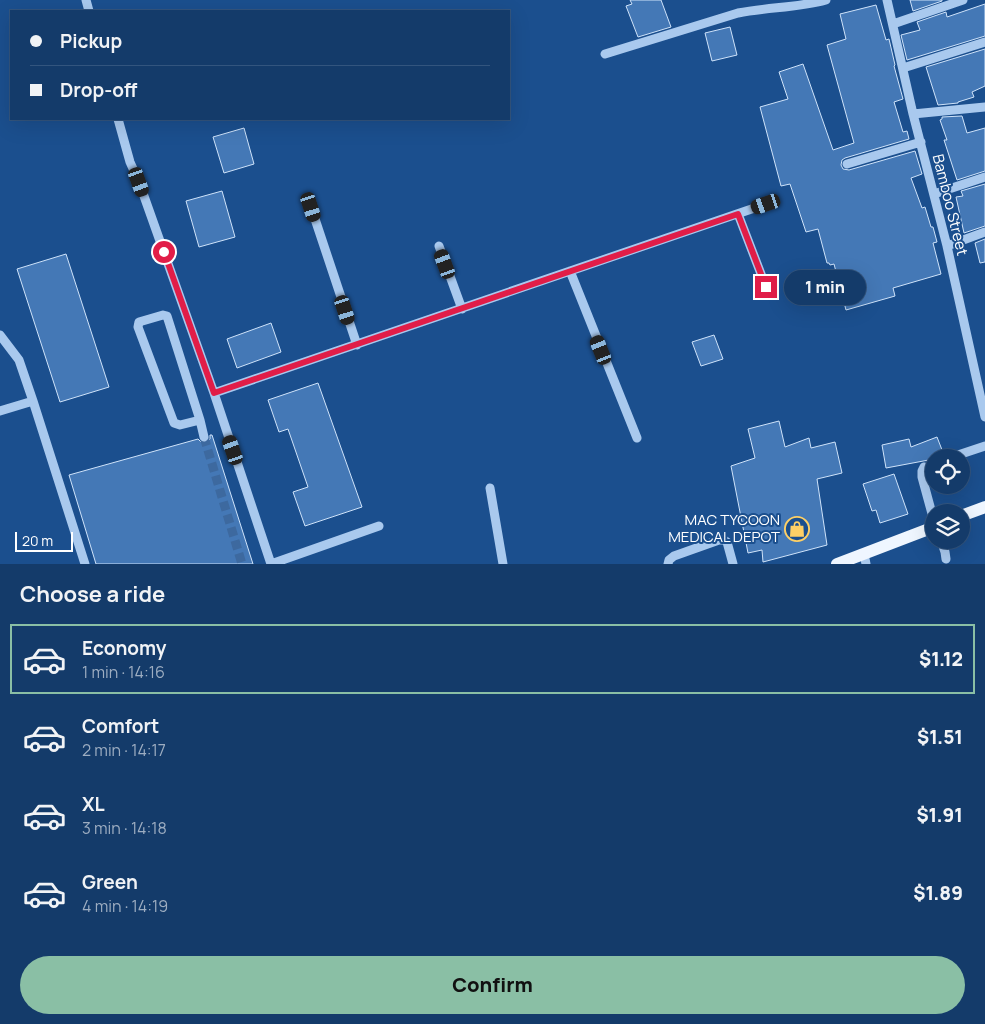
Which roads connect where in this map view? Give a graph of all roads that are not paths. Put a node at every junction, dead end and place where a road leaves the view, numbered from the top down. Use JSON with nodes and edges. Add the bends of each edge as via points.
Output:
{"nodes":[{"id":1,"x":826,"y":0,"type":"edge"},
{"id":2,"x":887,"y":0,"type":"edge"},
{"id":3,"x":963,"y":0,"type":"edge"},
{"id":4,"x":893,"y":24,"type":"junction"},
{"id":5,"x":985,"y":42,"type":"edge"},
{"id":6,"x":605,"y":54,"type":"dead end"},
{"id":7,"x":903,"y":68,"type":"junction"},
{"id":8,"x":985,"y":107,"type":"edge"},
{"id":9,"x":914,"y":114,"type":"junction"},
{"id":10,"x":118,"y":120,"type":"edge"},
{"id":11,"x":920,"y":142,"type":"junction"},
{"id":12,"x":847,"y":164,"type":"dead end"},
{"id":13,"x":985,"y":177,"type":"edge"},
{"id":14,"x":934,"y":194,"type":"junction"},
{"id":15,"x":766,"y":204,"type":"dead end"},
{"id":16,"x":311,"y":207,"type":"dead end"},
{"id":17,"x":738,"y":214,"type":"junction"},
{"id":18,"x":985,"y":232,"type":"edge"},
{"id":19,"x":439,"y":246,"type":"dead end"},
{"id":20,"x":947,"y":246,"type":"junction"},
{"id":21,"x":570,"y":271,"type":"junction"},
{"id":22,"x":766,"y":287,"type":"dead end"},
{"id":23,"x":462,"y":309,"type":"junction"},
{"id":24,"x":0,"y":335,"type":"edge"},
{"id":25,"x":356,"y":344,"type":"junction"},
{"id":26,"x":214,"y":393,"type":"junction"},
{"id":27,"x":33,"y":401,"type":"junction"},
{"id":28,"x":0,"y":411,"type":"edge"},
{"id":29,"x":985,"y":417,"type":"edge"},
{"id":30,"x":200,"y":420,"type":"junction"},
{"id":31,"x":204,"y":437,"type":"tunnel mouth"},
{"id":32,"x":637,"y":438,"type":"dead end"},
{"id":33,"x":985,"y":446,"type":"edge"},
{"id":34,"x":970,"y":451,"type":"edge"},
{"id":35,"x":924,"y":467,"type":"dead end"},
{"id":36,"x":490,"y":488,"type":"dead end"},
{"id":37,"x":929,"y":504,"type":"edge"},
{"id":38,"x":985,"y":508,"type":"edge"},
{"id":39,"x":970,"y":513,"type":"edge"},
{"id":40,"x":379,"y":526,"type":"dead end"},
{"id":41,"x":925,"y":531,"type":"edge"},
{"id":42,"x":944,"y":549,"type":"edge"},
{"id":43,"x":865,"y":559,"type":"edge"},
{"id":44,"x":946,"y":559,"type":"dead end"},
{"id":45,"x":85,"y":564,"type":"edge"},
{"id":46,"x":271,"y":564,"type":"edge"},
{"id":47,"x":503,"y":564,"type":"edge"},
{"id":48,"x":668,"y":564,"type":"edge"},
{"id":49,"x":733,"y":564,"type":"edge"},
{"id":50,"x":837,"y":564,"type":"edge"}],
"edges":[{"from":1,"to":6,"type":"street","via":[[738,13]]},
{"from":2,"to":4,"type":"street","name":"Bamboo Street"},
{"from":3,"to":4,"type":"street"},
{"from":4,"to":7,"type":"street","name":"Bamboo Street"},
{"from":5,"to":7,"type":"street"},
{"from":7,"to":9,"type":"street","name":"Bamboo Street"},
{"from":8,"to":9,"type":"street"},
{"from":9,"to":11,"type":"street","name":"Bamboo Street"},
{"from":10,"to":26,"type":"street","via":[[130,162]]},
{"from":11,"to":12,"type":"street"},
{"from":11,"to":14,"type":"street","name":"Bamboo Street"},
{"from":13,"to":14,"type":"street"},
{"from":14,"to":20,"type":"street","name":"Bamboo Street"},
{"from":15,"to":17,"type":"street"},
{"from":16,"to":25,"type":"street"},
{"from":17,"to":21,"type":"street"},
{"from":17,"to":22,"type":"street"},
{"from":18,"to":20,"type":"street"},
{"from":19,"to":23,"type":"street"},
{"from":20,"to":29,"type":"street","name":"Bamboo Street"},
{"from":21,"to":23,"type":"street"},
{"from":21,"to":32,"type":"street"},
{"from":23,"to":25,"type":"street"},
{"from":24,"to":27,"type":"street","via":[[19,360]]},
{"from":25,"to":26,"type":"street"},
{"from":26,"to":46,"type":"street"},
{"from":27,"to":28,"type":"street"},
{"from":27,"to":45,"type":"street"},
{"from":30,"to":30,"type":"street","via":[[174,423],[138,327],[141,321],[167,316]]},
{"from":30,"to":31,"type":"street"},
{"from":33,"to":34,"type":"street"},
{"from":35,"to":37,"type":"street","via":[[922,477]]},
{"from":36,"to":47,"type":"street"},
{"from":38,"to":39,"type":"main road"},
{"from":40,"to":46,"type":"street"},
{"from":41,"to":43,"type":"main road"},
{"from":42,"to":44,"type":"street"},
{"from":43,"to":50,"type":"main road"},
{"from":48,"to":49,"type":"street","via":[[674,556],[724,540]]}]}
